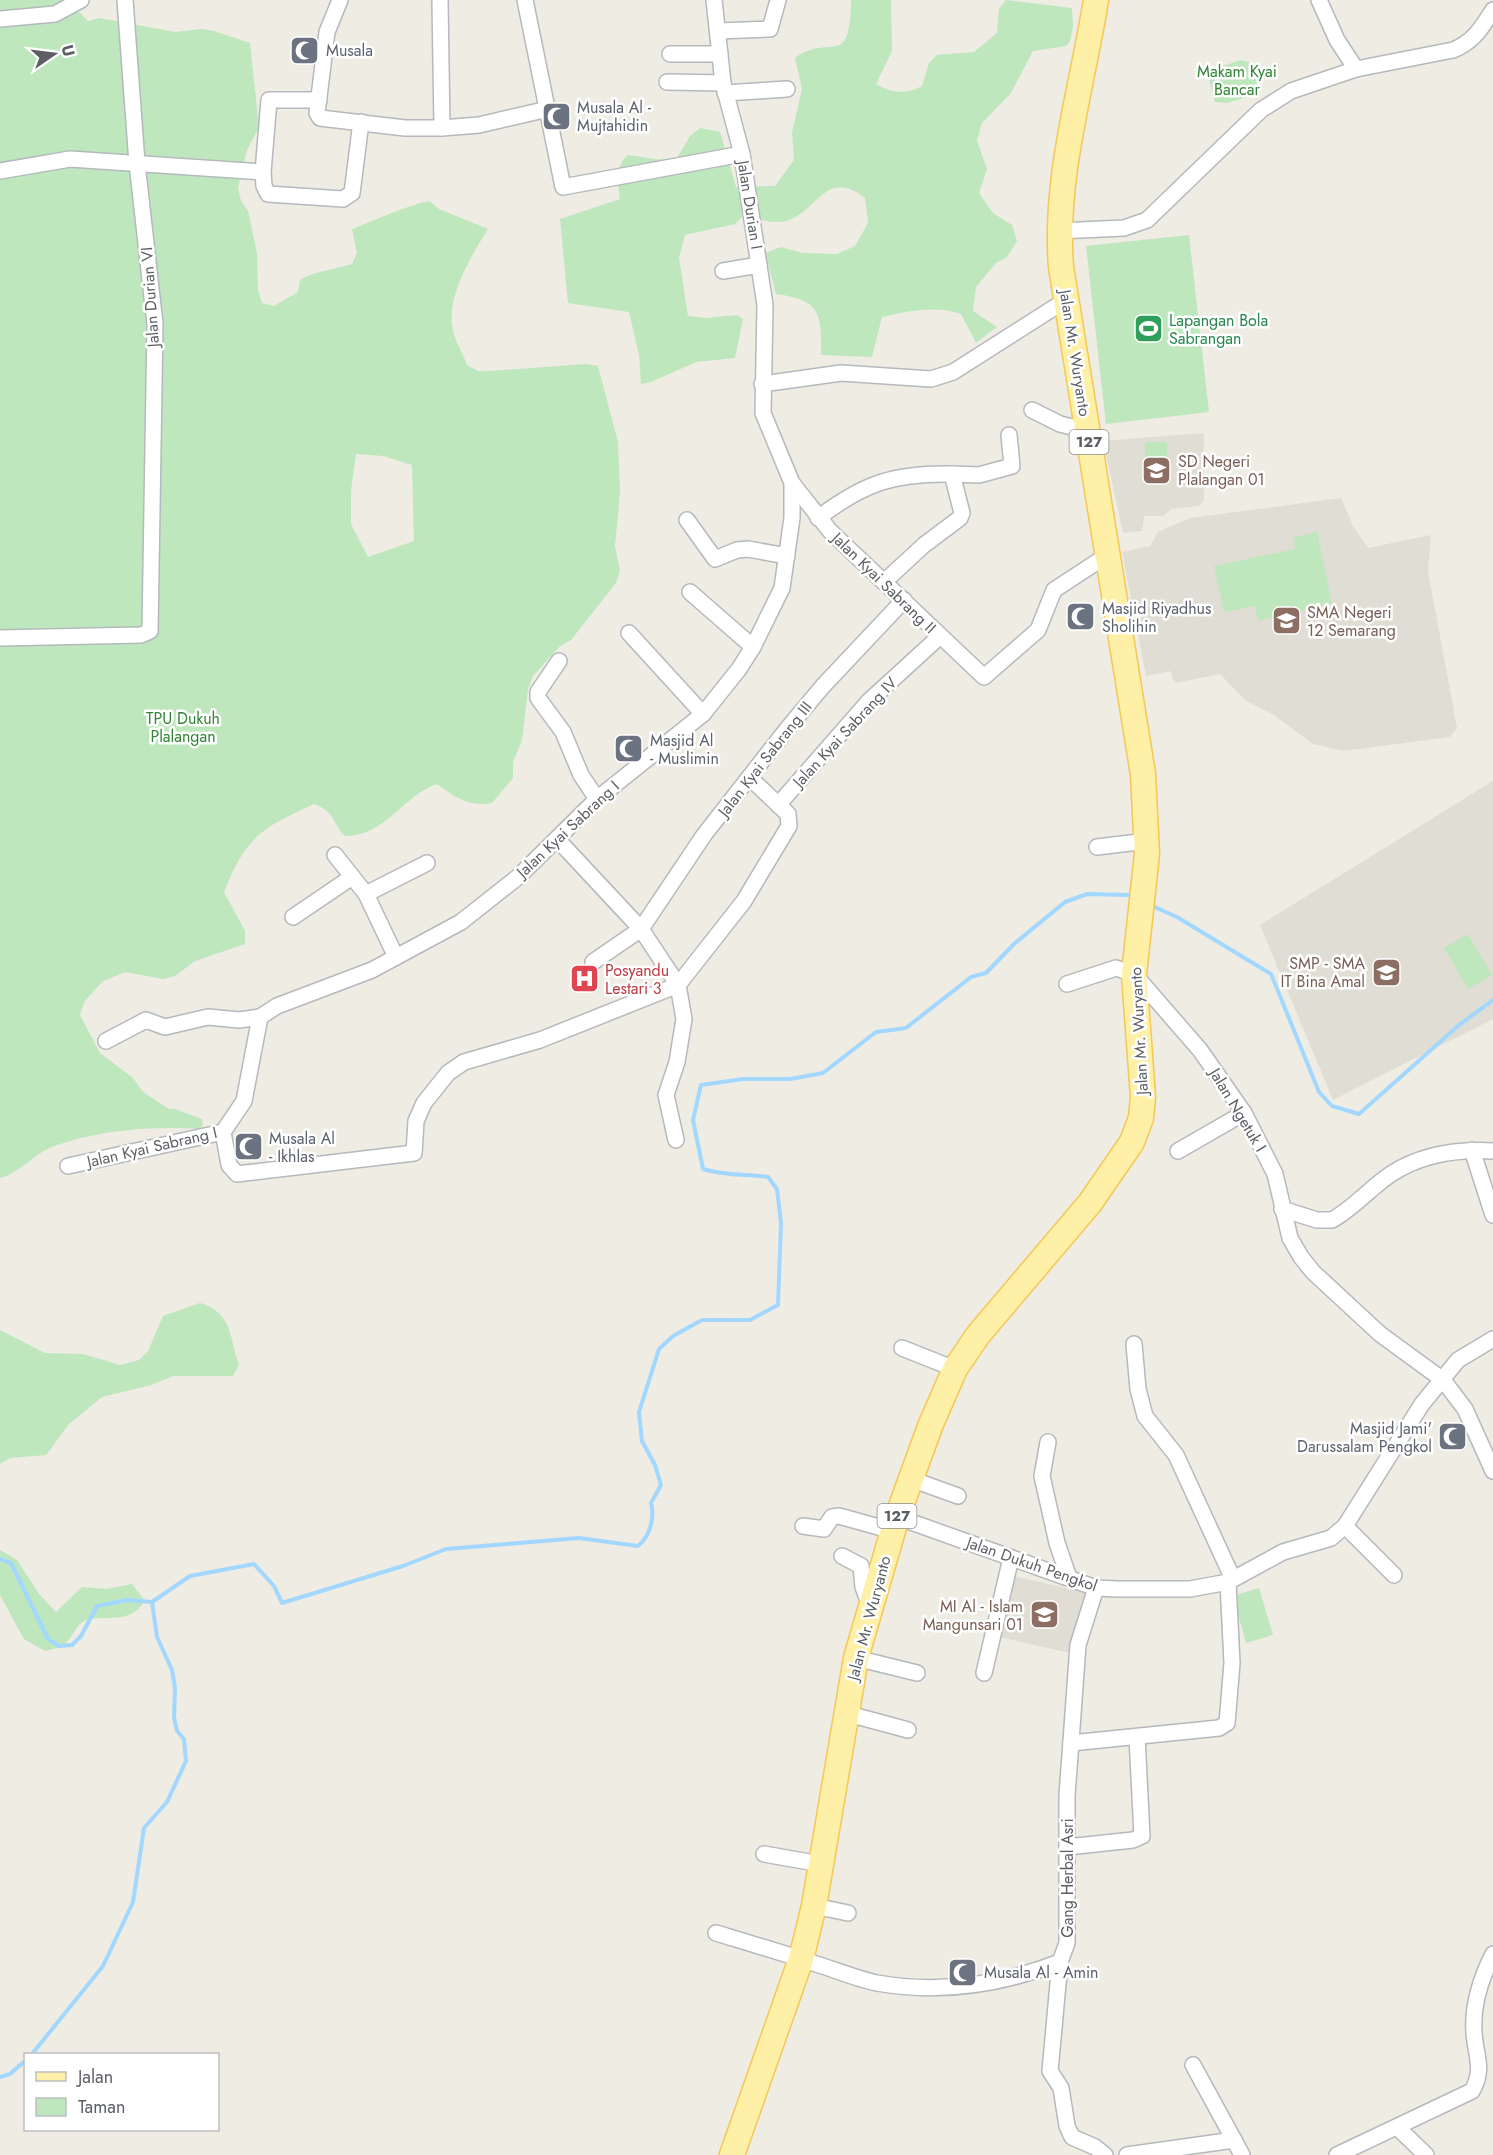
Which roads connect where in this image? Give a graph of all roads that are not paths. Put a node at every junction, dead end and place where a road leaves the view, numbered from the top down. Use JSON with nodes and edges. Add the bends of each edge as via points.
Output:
{"nodes":[{"id":1,"x":81,"y":0,"type":"edge"},
{"id":2,"x":125,"y":0,"type":"edge"},
{"id":3,"x":340,"y":0,"type":"edge"},
{"id":4,"x":440,"y":0,"type":"edge"},
{"id":5,"x":525,"y":0,"type":"edge"},
{"id":6,"x":714,"y":0,"type":"edge"},
{"id":7,"x":778,"y":0,"type":"edge"},
{"id":8,"x":1096,"y":0,"type":"edge"},
{"id":9,"x":1319,"y":0,"type":"edge"},
{"id":10,"x":1493,"y":10,"type":"edge"},
{"id":11,"x":0,"y":19,"type":"edge"},
{"id":12,"x":718,"y":31,"type":"junction"},
{"id":13,"x":669,"y":54,"type":"dead end"},
{"id":14,"x":720,"y":54,"type":"junction"},
{"id":15,"x":1356,"y":69,"type":"junction"},
{"id":16,"x":667,"y":82,"type":"dead end"},
{"id":17,"x":724,"y":88,"type":"junction"},
{"id":18,"x":787,"y":89,"type":"dead end"},
{"id":19,"x":319,"y":100,"type":"junction"},
{"id":20,"x":548,"y":109,"type":"junction"},
{"id":21,"x":361,"y":122,"type":"junction"},
{"id":22,"x":435,"y":128,"type":"junction"},
{"id":23,"x":742,"y":154,"type":"junction"},
{"id":24,"x":137,"y":163,"type":"junction"},
{"id":25,"x":0,"y":171,"type":"edge"},
{"id":26,"x":263,"y":172,"type":"junction"},
{"id":27,"x":1058,"y":231,"type":"junction"},
{"id":28,"x":759,"y":265,"type":"junction"},
{"id":29,"x":723,"y":271,"type":"dead end"},
{"id":30,"x":1066,"y":300,"type":"junction"},
{"id":31,"x":762,"y":384,"type":"junction"},
{"id":32,"x":1032,"y":410,"type":"dead end"},
{"id":33,"x":763,"y":413,"type":"joint"},
{"id":34,"x":1088,"y":431,"type":"junction"},
{"id":35,"x":1009,"y":435,"type":"dead end"},
{"id":36,"x":952,"y":474,"type":"junction"},
{"id":37,"x":792,"y":483,"type":"junction"},
{"id":38,"x":818,"y":518,"type":"junction"},
{"id":39,"x":687,"y":520,"type":"dead end"},
{"id":40,"x":787,"y":556,"type":"junction"},
{"id":41,"x":1106,"y":556,"type":"junction"},
{"id":42,"x":885,"y":581,"type":"junction"},
{"id":43,"x":690,"y":592,"type":"dead end"},
{"id":44,"x":904,"y":600,"type":"junction"},
{"id":45,"x":629,"y":633,"type":"dead end"},
{"id":46,"x":939,"y":636,"type":"junction"},
{"id":47,"x":0,"y":638,"type":"edge"},
{"id":48,"x":753,"y":647,"type":"junction"},
{"id":49,"x":559,"y":661,"type":"dead end"},
{"id":50,"x":703,"y":714,"type":"junction"},
{"id":51,"x":750,"y":778,"type":"junction"},
{"id":52,"x":597,"y":799,"type":"junction"},
{"id":53,"x":778,"y":805,"type":"junction"},
{"id":54,"x":556,"y":839,"type":"junction"},
{"id":55,"x":1147,"y":841,"type":"junction"},
{"id":56,"x":1097,"y":847,"type":"dead end"},
{"id":57,"x":335,"y":855,"type":"dead end"},
{"id":58,"x":427,"y":863,"type":"dead end"},
{"id":59,"x":352,"y":877,"type":"junction"},
{"id":60,"x":366,"y":894,"type":"junction"},
{"id":61,"x":293,"y":917,"type":"dead end"},
{"id":62,"x":641,"y":929,"type":"junction"},
{"id":63,"x":396,"y":957,"type":"junction"},
{"id":64,"x":593,"y":962,"type":"dead end"},
{"id":65,"x":1134,"y":974,"type":"junction"},
{"id":66,"x":1067,"y":984,"type":"dead end"},
{"id":67,"x":678,"y":985,"type":"junction"},
{"id":68,"x":260,"y":1017,"type":"junction"},
{"id":69,"x":106,"y":1041,"type":"dead end"},
{"id":70,"x":1244,"y":1113,"type":"junction"},
{"id":71,"x":223,"y":1132,"type":"junction"},
{"id":72,"x":676,"y":1140,"type":"dead end"},
{"id":73,"x":1472,"y":1150,"type":"junction"},
{"id":74,"x":1178,"y":1151,"type":"dead end"},
{"id":75,"x":1493,"y":1151,"type":"edge"},
{"id":76,"x":68,"y":1166,"type":"dead end"},
{"id":77,"x":1282,"y":1209,"type":"junction"},
{"id":78,"x":1493,"y":1215,"type":"edge"},
{"id":79,"x":1493,"y":1339,"type":"edge"},
{"id":80,"x":1134,"y":1344,"type":"dead end"},
{"id":81,"x":902,"y":1348,"type":"dead end"},
{"id":82,"x":955,"y":1369,"type":"junction"},
{"id":83,"x":1443,"y":1380,"type":"junction"},
{"id":84,"x":1048,"y":1442,"type":"dead end"},
{"id":85,"x":1493,"y":1471,"type":"edge"},
{"id":86,"x":911,"y":1479,"type":"junction"},
{"id":87,"x":958,"y":1496,"type":"dead end"},
{"id":88,"x":895,"y":1524,"type":"junction"},
{"id":89,"x":803,"y":1526,"type":"dead end"},
{"id":90,"x":1345,"y":1526,"type":"junction"},
{"id":91,"x":842,"y":1556,"type":"dead end"},
{"id":92,"x":1011,"y":1558,"type":"junction"},
{"id":93,"x":1394,"y":1575,"type":"dead end"},
{"id":94,"x":1069,"y":1578,"type":"junction"},
{"id":95,"x":1231,"y":1580,"type":"junction"},
{"id":96,"x":1095,"y":1588,"type":"junction"},
{"id":97,"x":870,"y":1606,"type":"junction"},
{"id":98,"x":856,"y":1658,"type":"junction"},
{"id":99,"x":917,"y":1673,"type":"dead end"},
{"id":100,"x":984,"y":1673,"type":"dead end"},
{"id":101,"x":845,"y":1713,"type":"junction"},
{"id":102,"x":908,"y":1730,"type":"dead end"},
{"id":103,"x":1137,"y":1737,"type":"junction"},
{"id":104,"x":1071,"y":1743,"type":"junction"},
{"id":105,"x":1067,"y":1848,"type":"junction"},
{"id":106,"x":764,"y":1854,"type":"dead end"},
{"id":107,"x":821,"y":1864,"type":"junction"},
{"id":108,"x":814,"y":1906,"type":"junction"},
{"id":109,"x":848,"y":1913,"type":"dead end"},
{"id":110,"x":716,"y":1933,"type":"dead end"},
{"id":111,"x":1493,"y":1954,"type":"edge"},
{"id":112,"x":801,"y":1959,"type":"junction"},
{"id":113,"x":1060,"y":1962,"type":"junction"},
{"id":114,"x":1193,"y":2065,"type":"dead end"},
{"id":115,"x":1398,"y":2128,"type":"junction"},
{"id":116,"x":1234,"y":2140,"type":"junction"},
{"id":117,"x":732,"y":2155,"type":"edge"},
{"id":118,"x":1105,"y":2155,"type":"edge"},
{"id":119,"x":1127,"y":2155,"type":"edge"},
{"id":120,"x":1242,"y":2155,"type":"edge"},
{"id":121,"x":1337,"y":2155,"type":"edge"},
{"id":122,"x":1426,"y":2155,"type":"edge"}],
"edges":[{"from":1,"to":11,"type":"street","via":[[55,14]]},
{"from":2,"to":24,"type":"street","name":"Jalan Durian VI"},
{"from":3,"to":19,"type":"street","via":[[327,32]]},
{"from":4,"to":22,"type":"street"},
{"from":5,"to":20,"type":"street"},
{"from":6,"to":12,"type":"street","name":"Jalan Durian I"},
{"from":7,"to":12,"type":"street","via":[[768,30]]},
{"from":8,"to":27,"type":"main road","name":"Jalan Mr. Wuryanto","number":"127","via":[[1063,174]]},
{"from":9,"to":15,"type":"street","via":[[1337,40]]},
{"from":10,"to":15,"type":"street","via":[[1467,45]]},
{"from":12,"to":14,"type":"street","name":"Jalan Durian I"},
{"from":13,"to":14,"type":"street"},
{"from":14,"to":17,"type":"street","name":"Jalan Durian I"},
{"from":15,"to":27,"type":"street","via":[[1275,100],[1147,220],[1125,228]]},
{"from":16,"to":17,"type":"street"},
{"from":17,"to":18,"type":"street"},
{"from":17,"to":23,"type":"street","name":"Jalan Durian I"},
{"from":19,"to":21,"type":"street","via":[[320,118]]},
{"from":19,"to":26,"type":"street","via":[[269,100]]},
{"from":20,"to":22,"type":"street","via":[[479,125]]},
{"from":20,"to":23,"type":"street","via":[[563,187]]},
{"from":21,"to":22,"type":"street"},
{"from":21,"to":26,"type":"street","via":[[352,193],[347,198],[268,194]]},
{"from":23,"to":28,"type":"street","name":"Jalan Durian I"},
{"from":24,"to":25,"type":"street","via":[[70,159]]},
{"from":24,"to":26,"type":"street"},
{"from":24,"to":47,"type":"street","name":"Jalan Durian VI","via":[[155,324],[150,632]]},
{"from":27,"to":30,"type":"main road","name":"Jalan Mr. Wuryanto","number":"127"},
{"from":28,"to":29,"type":"street"},
{"from":28,"to":31,"type":"street","name":"Jalan Durian I","via":[[765,305]]},
{"from":30,"to":31,"type":"street","via":[[953,372],[931,378],[841,372]]},
{"from":30,"to":34,"type":"main road","name":"Jalan Mr. Wuryanto","number":"127"},
{"from":31,"to":33,"type":"street","name":"Jalan Durian I"},
{"from":32,"to":34,"type":"street","via":[[1060,424]]},
{"from":33,"to":37,"type":"street","name":"Jalan Kyai Sabrang I"},
{"from":34,"to":41,"type":"main road","name":"Jalan Mr. Wuryanto","number":"127"},
{"from":35,"to":36,"type":"street","via":[[1012,466],[980,475]]},
{"from":36,"to":38,"type":"street","via":[[888,479],[849,495]]},
{"from":36,"to":42,"type":"street","via":[[960,518]]},
{"from":37,"to":38,"type":"street","name":"Jalan Kyai Sabrang II"},
{"from":37,"to":40,"type":"street","name":"Jalan Kyai Sabrang I"},
{"from":38,"to":42,"type":"street","name":"Jalan Kyai Sabrang II"},
{"from":39,"to":40,"type":"street","via":[[715,559],[748,549]]},
{"from":40,"to":48,"type":"street","name":"Jalan Kyai Sabrang I","via":[[782,588]]},
{"from":41,"to":46,"type":"street","name":"Jalan Kyai Sabrang II","via":[[1054,590],[1038,630],[984,677]]},
{"from":41,"to":55,"type":"main road","name":"Jalan Mr. Wuryanto","number":"127","via":[[1143,774]]},
{"from":42,"to":44,"type":"street","name":"Jalan Kyai Sabrang II"},
{"from":43,"to":48,"type":"street"},
{"from":44,"to":46,"type":"street","name":"Jalan Kyai Sabrang II"},
{"from":44,"to":51,"type":"street","name":"Jalan Kyai Sabrang III","via":[[823,686]]},
{"from":45,"to":50,"type":"street"},
{"from":46,"to":53,"type":"street","name":"Jalan Kyai Sabrang IV","via":[[869,701]]},
{"from":48,"to":50,"type":"street","name":"Jalan Kyai Sabrang I"},
{"from":49,"to":52,"type":"street","via":[[538,698],[563,732],[581,775]]},
{"from":50,"to":52,"type":"street","name":"Jalan Kyai Sabrang I"},
{"from":51,"to":53,"type":"street"},
{"from":51,"to":62,"type":"street","name":"Jalan Kyai Sabrang III","via":[[704,835]]},
{"from":52,"to":54,"type":"street","name":"Jalan Kyai Sabrang I"},
{"from":53,"to":67,"type":"street","via":[[788,814],[789,826],[744,901]]},
{"from":54,"to":62,"type":"street"},
{"from":54,"to":63,"type":"street","name":"Jalan Kyai Sabrang I","via":[[518,877],[461,922]]},
{"from":55,"to":56,"type":"street"},
{"from":55,"to":65,"type":"main road","name":"Jalan Mr. Wuryanto","number":"127"},
{"from":57,"to":59,"type":"street"},
{"from":58,"to":60,"type":"street"},
{"from":59,"to":60,"type":"street"},
{"from":59,"to":61,"type":"street"},
{"from":60,"to":63,"type":"street"},
{"from":62,"to":64,"type":"street"},
{"from":62,"to":67,"type":"street"},
{"from":63,"to":68,"type":"street","name":"Jalan Kyai Sabrang I","via":[[277,1006]]},
{"from":65,"to":66,"type":"street","via":[[1116,968]]},
{"from":65,"to":70,"type":"street","name":"Jalan Ngetuk I","via":[[1200,1050]]},
{"from":65,"to":82,"type":"main road","name":"Jalan Mr. Wuryanto","number":"127","via":[[1143,1097],[1137,1131],[1090,1203],[978,1335]]},
{"from":67,"to":71,"type":"street","via":[[540,1040],[464,1062],[448,1073],[424,1103],[416,1120],[414,1153],[237,1174],[229,1165]]},
{"from":67,"to":72,"type":"street","via":[[684,1019],[677,1062],[666,1095]]},
{"from":68,"to":69,"type":"street","name":"Jalan Kyai Sabrang I","via":[[208,1017],[165,1027],[146,1020]]},
{"from":68,"to":71,"type":"street","name":"Jalan Kyai Sabrang I","via":[[244,1101]]},
{"from":70,"to":74,"type":"street"},
{"from":70,"to":77,"type":"street","name":"Jalan Ngetuk I","via":[[1275,1174]]},
{"from":71,"to":76,"type":"street","name":"Jalan Kyai Sabrang I"},
{"from":73,"to":75,"type":"street"},
{"from":73,"to":77,"type":"street","via":[[1449,1151],[1413,1162],[1332,1220],[1317,1220]]},
{"from":73,"to":78,"type":"street"},
{"from":77,"to":83,"type":"street","name":"Jalan Ngetuk I","via":[[1290,1238],[1313,1272],[1380,1334]]},
{"from":79,"to":83,"type":"street","name":"Jalan Dukuh Pengkol","via":[[1458,1360]]},
{"from":80,"to":95,"type":"street","via":[[1145,1416],[1176,1455]]},
{"from":81,"to":82,"type":"street"},
{"from":82,"to":86,"type":"main road","name":"Jalan Mr. Wuryanto","number":"127"},
{"from":83,"to":85,"type":"street","name":"Jalan Ngetuk I","via":[[1465,1409]]},
{"from":83,"to":90,"type":"street","name":"Jalan Dukuh Pengkol","via":[[1409,1424]]},
{"from":84,"to":94,"type":"street","via":[[1042,1476]]},
{"from":86,"to":87,"type":"street"},
{"from":86,"to":88,"type":"main road","name":"Jalan Mr. Wuryanto","number":"127"},
{"from":88,"to":89,"type":"street","name":"Jalan Dukuh Pengkol","via":[[839,1515],[832,1517],[824,1529]]},
{"from":88,"to":92,"type":"street","name":"Jalan Dukuh Pengkol"},
{"from":88,"to":97,"type":"main road","name":"Jalan Mr. Wuryanto","number":"127"},
{"from":90,"to":93,"type":"street"},
{"from":90,"to":95,"type":"street","name":"Jalan Dukuh Pengkol","via":[[1330,1538],[1282,1552]]},
{"from":91,"to":97,"type":"street","via":[[861,1566]]},
{"from":92,"to":94,"type":"street","name":"Jalan Dukuh Pengkol"},
{"from":92,"to":100,"type":"street"},
{"from":94,"to":96,"type":"street","name":"Jalan Dukuh Pengkol"},
{"from":95,"to":96,"type":"street","name":"Jalan Dukuh Pengkol","via":[[1190,1590]]},
{"from":95,"to":103,"type":"street","via":[[1232,1663],[1227,1723],[1219,1728]]},
{"from":96,"to":104,"type":"street","name":"Gang Herbal Asri","via":[[1078,1644]]},
{"from":97,"to":98,"type":"main road","name":"Jalan Mr. Wuryanto","number":"127"},
{"from":98,"to":99,"type":"street"},
{"from":98,"to":101,"type":"main road","name":"Jalan Mr. Wuryanto","number":"127"},
{"from":101,"to":102,"type":"street"},
{"from":101,"to":107,"type":"main road","name":"Jalan Mr. Wuryanto","number":"127"},
{"from":103,"to":104,"type":"street"},
{"from":103,"to":105,"type":"street","via":[[1142,1836]]},
{"from":104,"to":105,"type":"street","name":"Gang Herbal Asri"},
{"from":105,"to":113,"type":"street","name":"Gang Herbal Asri","via":[[1068,1942]]},
{"from":106,"to":107,"type":"street"},
{"from":107,"to":108,"type":"main road","name":"Jalan Mr. Wuryanto","number":"127"},
{"from":108,"to":109,"type":"street"},
{"from":108,"to":112,"type":"main road","name":"Jalan Mr. Wuryanto","number":"127"},
{"from":110,"to":112,"type":"street","name":"Gang Herbal Asri"},
{"from":111,"to":115,"type":"street","via":[[1474,2012],[1478,2081],[1472,2091]]},
{"from":112,"to":113,"type":"street","name":"Gang Herbal Asri","via":[[874,1983],[957,1988],[1013,1978]]},
{"from":112,"to":117,"type":"main road","name":"Jalan Mr. Wuryanto","number":"127"},
{"from":113,"to":118,"type":"street","via":[[1050,2071],[1061,2088],[1072,2137]]},
{"from":114,"to":116,"type":"street"},
{"from":115,"to":121,"type":"street"},
{"from":115,"to":122,"type":"street"},
{"from":116,"to":119,"type":"street"},
{"from":116,"to":120,"type":"street"}]}
